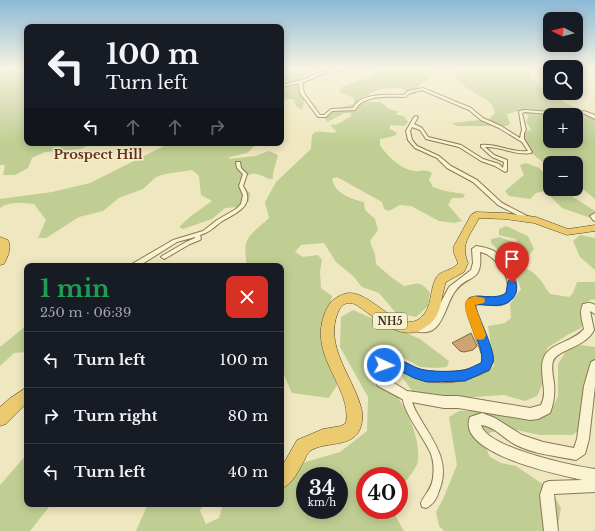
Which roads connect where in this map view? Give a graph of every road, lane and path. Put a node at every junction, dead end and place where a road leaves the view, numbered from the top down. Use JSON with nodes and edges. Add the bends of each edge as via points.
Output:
{"nodes":[{"id":1,"x":302,"y":93,"type":"edge"},
{"id":2,"x":408,"y":93,"type":"edge"},
{"id":3,"x":430,"y":93,"type":"edge"},
{"id":4,"x":543,"y":113,"type":"edge"},
{"id":5,"x":416,"y":117,"type":"dead end"},
{"id":6,"x":412,"y":124,"type":"junction"},
{"id":7,"x":522,"y":141,"type":"junction"},
{"id":8,"x":238,"y":162,"type":"dead end"},
{"id":9,"x":595,"y":215,"type":"edge"},
{"id":10,"x":527,"y":218,"type":"junction"},
{"id":11,"x":595,"y":219,"type":"edge"},
{"id":12,"x":595,"y":228,"type":"edge"},
{"id":13,"x":197,"y":234,"type":"junction"},
{"id":14,"x":0,"y":240,"type":"edge"},
{"id":15,"x":164,"y":256,"type":"dead end"},
{"id":16,"x":0,"y":261,"type":"edge"},
{"id":17,"x":139,"y":263,"type":"edge"},
{"id":18,"x":595,"y":310,"type":"edge"},
{"id":19,"x":414,"y":328,"type":"junction"},
{"id":20,"x":595,"y":365,"type":"edge"},
{"id":21,"x":24,"y":396,"type":"edge"},
{"id":22,"x":406,"y":396,"type":"junction"},
{"id":23,"x":0,"y":418,"type":"edge"},
{"id":24,"x":595,"y":475,"type":"edge"},
{"id":25,"x":284,"y":478,"type":"edge"},
{"id":26,"x":595,"y":486,"type":"edge"},
{"id":27,"x":426,"y":503,"type":"dead end"},
{"id":28,"x":551,"y":531,"type":"edge"}],
"edges":[{"from":1,"to":2,"type":"street","via":[[319,116],[324,116],[331,110],[354,109],[360,102],[376,97],[405,96]]},
{"from":3,"to":7,"type":"street","via":[[470,109],[482,119],[500,126]]},
{"from":4,"to":7,"type":"street","via":[[521,111],[524,130]]},
{"from":5,"to":6,"type":"street"},
{"from":6,"to":7,"type":"street","via":[[421,129],[425,137],[460,146],[504,171],[506,161],[493,156],[482,146],[493,145],[513,152],[530,152]]},
{"from":6,"to":10,"type":"street","via":[[408,134],[414,145],[438,157],[449,167],[475,181],[500,204]]},
{"from":8,"to":13,"type":"street","via":[[239,168],[245,174],[241,183],[245,195],[242,204],[235,213],[205,232]]},
{"from":9,"to":11,"type":"street"},
{"from":10,"to":12,"type":"highway","number":"NH5","via":[[542,221],[567,232]]},
{"from":10,"to":19,"type":"highway","number":"NH5","via":[[476,215],[459,246],[463,263],[460,269],[441,279],[430,315]]},
{"from":13,"to":15,"type":"street","via":[[198,240]]},
{"from":13,"to":17,"type":"street","via":[[175,241]]},
{"from":14,"to":16,"type":"highway","via":[[4,242],[5,247]]},
{"from":18,"to":22,"type":"street","via":[[589,306],[586,308],[589,330],[581,339],[560,349],[549,359],[548,402],[546,409],[538,413],[530,414]]},
{"from":19,"to":22,"type":"street","via":[[427,328],[436,322],[452,289],[475,272],[476,249],[491,252],[502,262],[512,283],[510,295],[499,302],[474,300],[470,303],[487,354],[488,361],[485,366],[465,376],[427,376],[395,364],[379,367],[376,372],[382,382]]},
{"from":19,"to":25,"type":"highway","number":"NH5","via":[[397,325],[355,299],[339,300],[332,309],[326,337],[352,402],[353,426],[345,434],[323,437],[303,446]]},
{"from":20,"to":24,"type":"street","via":[[590,382],[584,438],[581,450],[576,454],[543,448],[519,440],[482,419],[474,421],[474,426],[478,434],[492,445],[510,454]]},
{"from":21,"to":23,"type":"highway"},
{"from":22,"to":27,"type":"street","via":[[408,407],[431,441],[439,467],[434,494]]},
{"from":26,"to":28,"type":"street","via":[[549,488]]}]}
